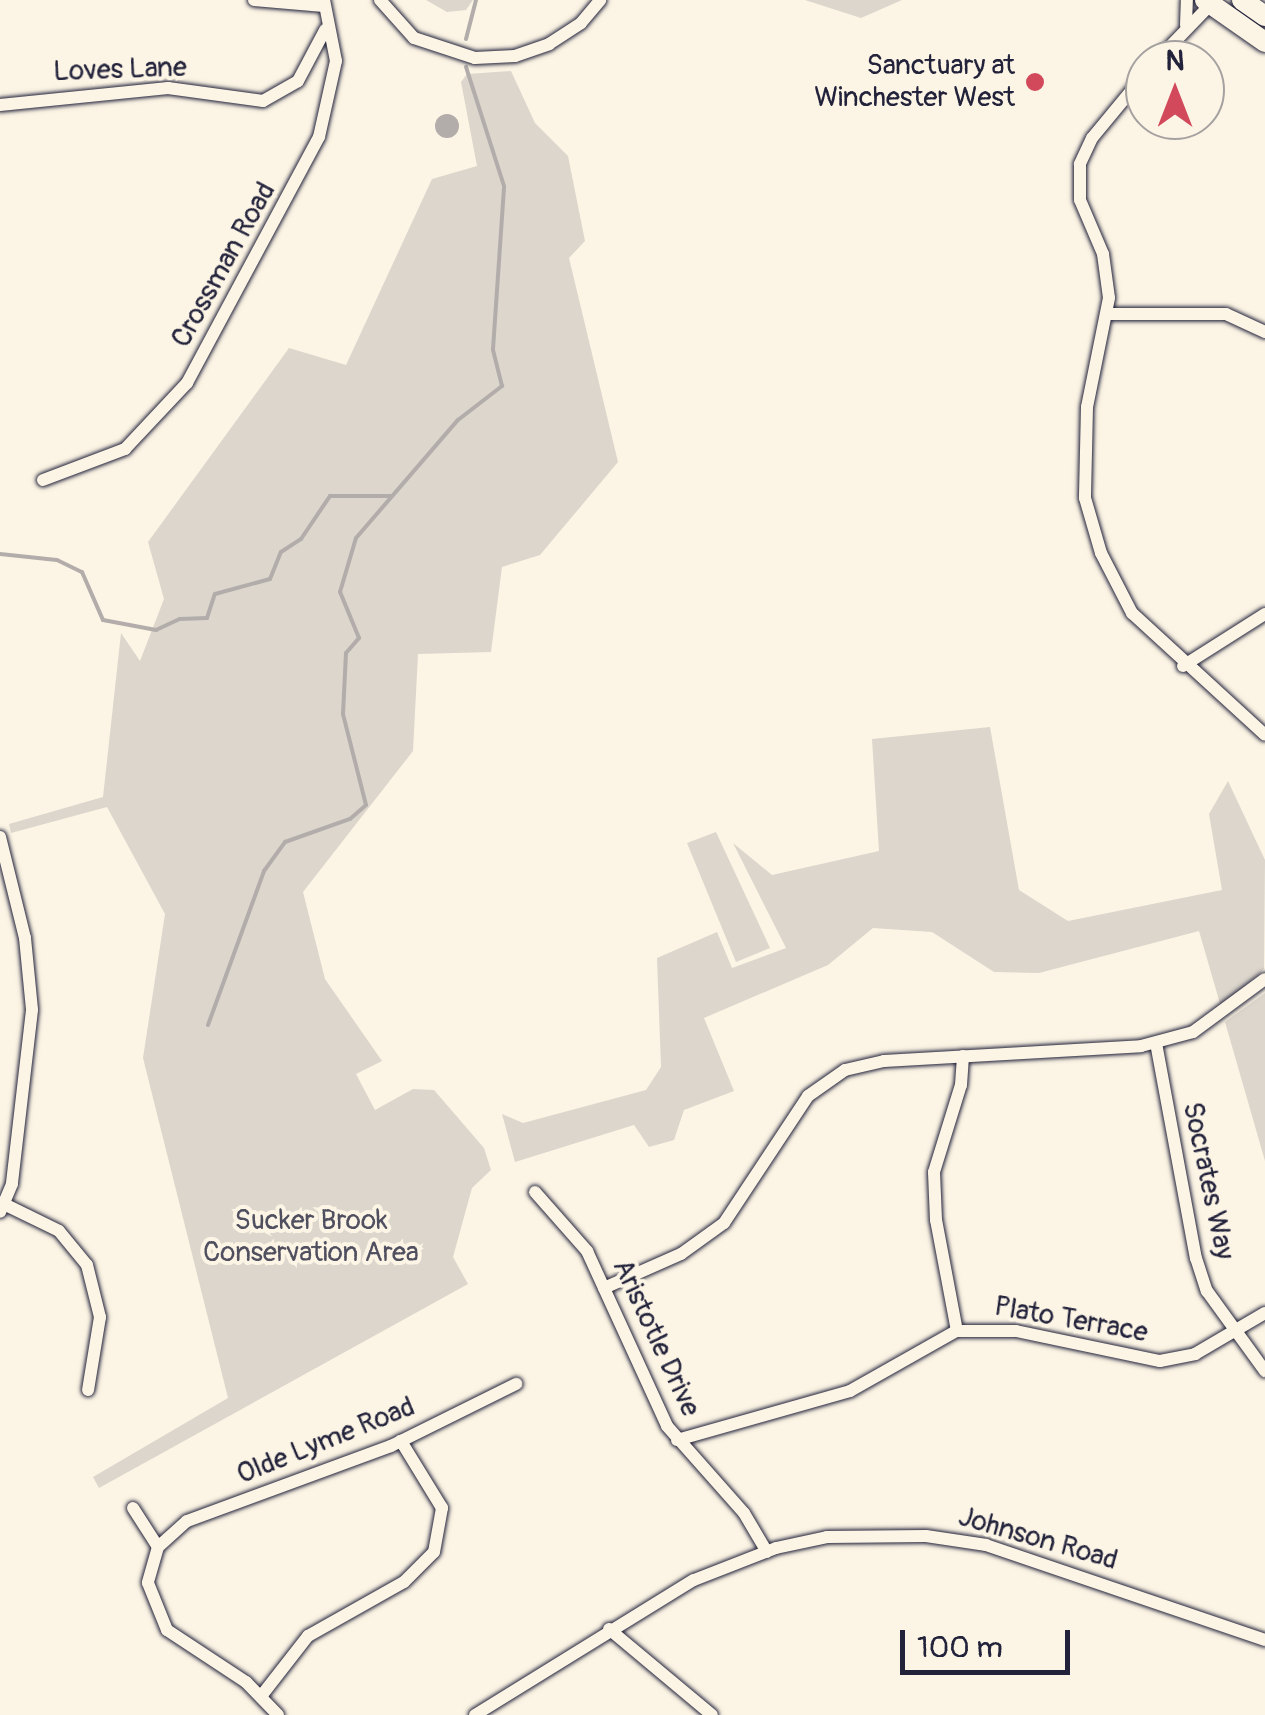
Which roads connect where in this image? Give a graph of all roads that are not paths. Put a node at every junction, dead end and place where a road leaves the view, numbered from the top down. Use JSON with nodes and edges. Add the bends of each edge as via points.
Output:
{"nodes":[{"id":1,"x":254,"y":0,"type":"edge"},
{"id":2,"x":380,"y":0,"type":"edge"},
{"id":3,"x":600,"y":0,"type":"edge"},
{"id":4,"x":1188,"y":0,"type":"edge"},
{"id":5,"x":1242,"y":0,"type":"edge"},
{"id":6,"x":1208,"y":2,"type":"edge"},
{"id":7,"x":324,"y":3,"type":"edge"},
{"id":8,"x":1265,"y":16,"type":"edge"},
{"id":9,"x":1185,"y":28,"type":"junction"},
{"id":10,"x":326,"y":30,"type":"junction"},
{"id":11,"x":1174,"y":40,"type":"edge"},
{"id":12,"x":1265,"y":42,"type":"edge"},
{"id":13,"x":1125,"y":98,"type":"edge"},
{"id":14,"x":0,"y":105,"type":"edge"},
{"id":15,"x":1107,"y":314,"type":"junction"},
{"id":16,"x":1265,"y":332,"type":"edge"},
{"id":17,"x":43,"y":480,"type":"dead end"},
{"id":18,"x":1265,"y":614,"type":"edge"},
{"id":19,"x":1183,"y":666,"type":"junction"},
{"id":20,"x":1265,"y":735,"type":"edge"},
{"id":21,"x":0,"y":838,"type":"edge"},
{"id":22,"x":1265,"y":979,"type":"edge"},
{"id":23,"x":1156,"y":1042,"type":"junction"},
{"id":24,"x":964,"y":1056,"type":"junction"},
{"id":25,"x":535,"y":1192,"type":"dead end"},
{"id":26,"x":3,"y":1209,"type":"edge"},
{"id":27,"x":604,"y":1288,"type":"junction"},
{"id":28,"x":1265,"y":1314,"type":"edge"},
{"id":29,"x":1232,"y":1330,"type":"junction"},
{"id":30,"x":958,"y":1331,"type":"junction"},
{"id":31,"x":1265,"y":1371,"type":"edge"},
{"id":32,"x":516,"y":1384,"type":"dead end"},
{"id":33,"x":88,"y":1390,"type":"dead end"},
{"id":34,"x":677,"y":1440,"type":"junction"},
{"id":35,"x":401,"y":1441,"type":"junction"},
{"id":36,"x":132,"y":1508,"type":"dead end"},
{"id":37,"x":158,"y":1547,"type":"junction"},
{"id":38,"x":767,"y":1552,"type":"junction"},
{"id":39,"x":609,"y":1629,"type":"junction"},
{"id":40,"x":1265,"y":1640,"type":"edge"},
{"id":41,"x":262,"y":1696,"type":"junction"},
{"id":42,"x":278,"y":1715,"type":"edge"},
{"id":43,"x":475,"y":1715,"type":"edge"},
{"id":44,"x":712,"y":1715,"type":"edge"}],
"edges":[{"from":1,"to":7,"type":"street"},
{"from":2,"to":3,"type":"street","via":[[424,44],[487,58],[549,44],[581,23]]},
{"from":4,"to":9,"type":"street"},
{"from":5,"to":8,"type":"highway"},
{"from":6,"to":9,"type":"street"},
{"from":6,"to":12,"type":"highway"},
{"from":7,"to":10,"type":"street","name":"Crossman Road"},
{"from":9,"to":11,"type":"street"},
{"from":10,"to":14,"type":"street","name":"Loves Lane","via":[[298,81],[272,99],[240,101],[168,88]]},
{"from":10,"to":17,"type":"street","name":"Crossman Road","via":[[335,74],[311,158],[211,329],[188,383],[125,448]]},
{"from":13,"to":15,"type":"street","via":[[1080,164],[1080,200],[1106,270]]},
{"from":15,"to":16,"type":"street","via":[[1226,314]]},
{"from":15,"to":19,"type":"street","via":[[1087,407],[1085,498],[1100,552],[1132,614]]},
{"from":18,"to":19,"type":"street"},
{"from":19,"to":20,"type":"street"},
{"from":21,"to":26,"type":"street","via":[[25,938],[32,1010]]},
{"from":22,"to":23,"type":"street","via":[[1227,1012]]},
{"from":23,"to":24,"type":"street"},
{"from":23,"to":29,"type":"street","name":"Socrates Way","via":[[1196,1258]]},
{"from":24,"to":27,"type":"street","via":[[873,1063],[828,1080],[808,1096],[724,1224],[681,1254]]},
{"from":24,"to":30,"type":"street","via":[[934,1172],[936,1220]]},
{"from":25,"to":27,"type":"street","name":"Aristotle Drive","via":[[581,1242]]},
{"from":26,"to":33,"type":"street","via":[[58,1231],[87,1264],[100,1308]]},
{"from":27,"to":34,"type":"street","name":"Aristotle Drive","via":[[652,1403]]},
{"from":28,"to":29,"type":"street","name":"Plato Terrace"},
{"from":29,"to":30,"type":"street","name":"Plato Terrace","via":[[1196,1354],[1160,1361],[1016,1330]]},
{"from":29,"to":31,"type":"street","name":"Socrates Way"},
{"from":30,"to":34,"type":"street","name":"Plato Terrace","via":[[850,1391]]},
{"from":32,"to":35,"type":"street","name":"Olde Lyme Road"},
{"from":34,"to":38,"type":"street","name":"Aristotle Drive","via":[[744,1513]]},
{"from":35,"to":37,"type":"street","name":"Olde Lyme Road","via":[[186,1522]]},
{"from":35,"to":41,"type":"street","via":[[442,1508],[434,1552],[404,1582],[308,1636]]},
{"from":36,"to":37,"type":"street"},
{"from":37,"to":41,"type":"street","via":[[148,1582],[167,1630]]},
{"from":38,"to":39,"type":"street","name":"Johnson Road","via":[[694,1580]]},
{"from":38,"to":40,"type":"street","name":"Johnson Road","via":[[881,1534],[986,1545]]},
{"from":39,"to":43,"type":"street","name":"Johnson Road"},
{"from":39,"to":44,"type":"street"},
{"from":41,"to":42,"type":"street"}]}
